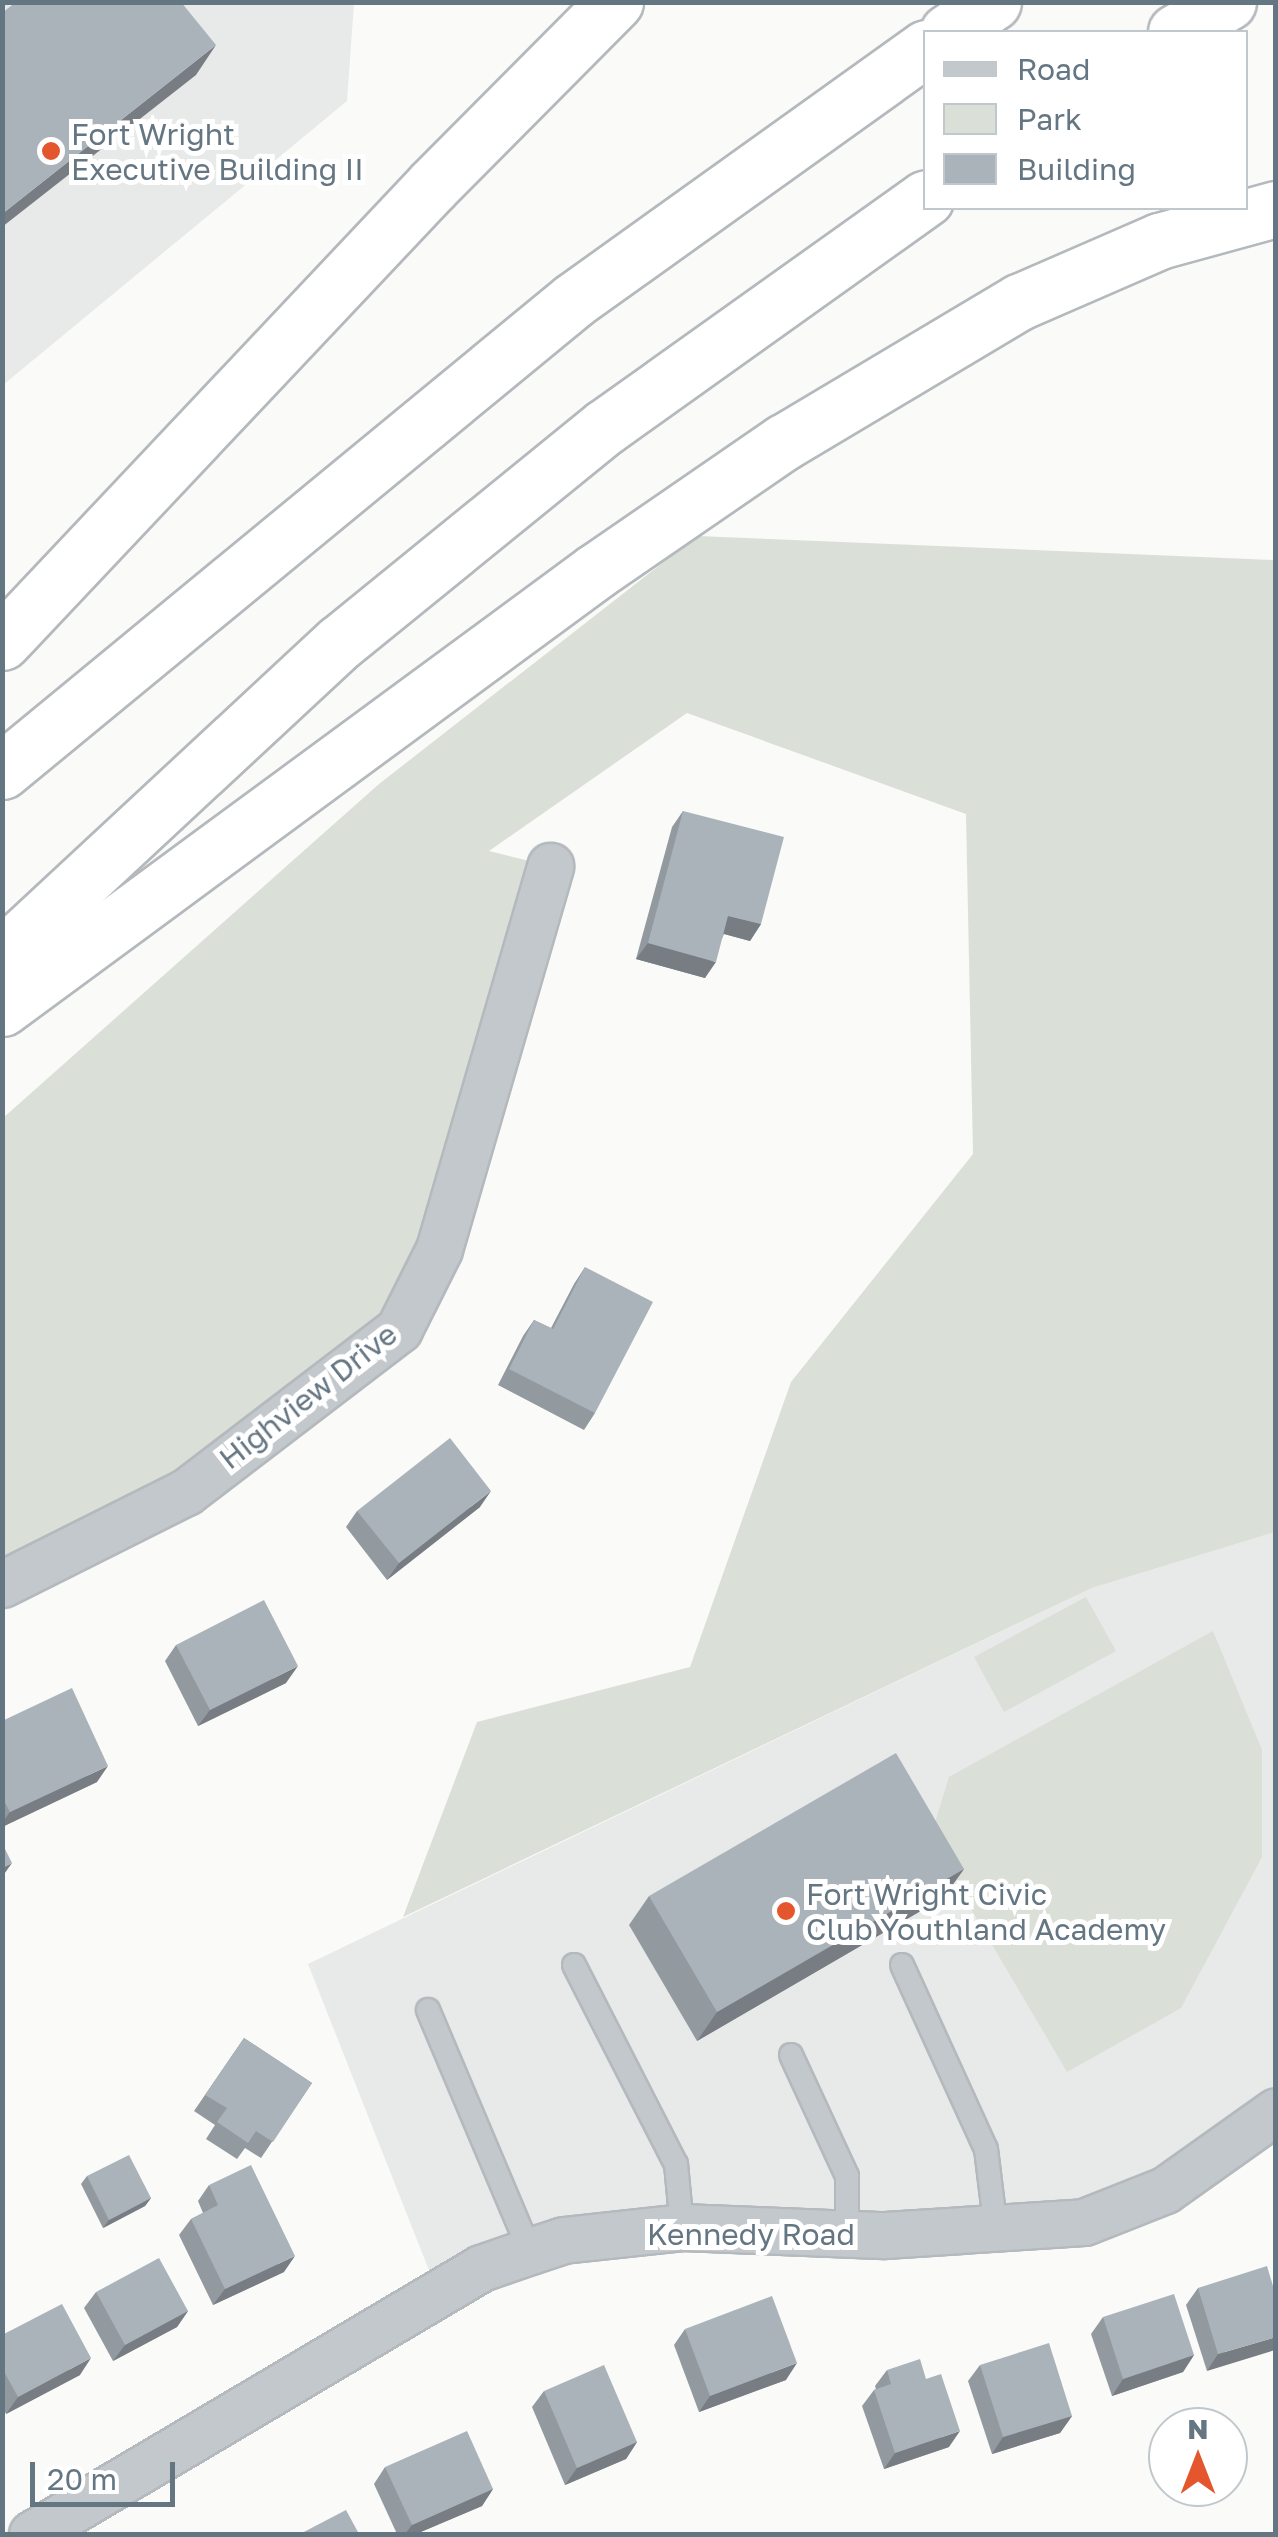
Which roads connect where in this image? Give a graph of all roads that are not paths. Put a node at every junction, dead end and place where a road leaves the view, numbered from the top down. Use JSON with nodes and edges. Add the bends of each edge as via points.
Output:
{"nodes":[{"id":1,"x":615,"y":2,"type":"edge"},
{"id":2,"x":994,"y":2,"type":"edge"},
{"id":3,"x":1228,"y":2,"type":"edge"},
{"id":4,"x":951,"y":30,"type":"edge"},
{"id":5,"x":1179,"y":30,"type":"edge"},
{"id":6,"x":923,"y":50,"type":"edge"},
{"id":7,"x":923,"y":200,"type":"edge"},
{"id":8,"x":1276,"y":209,"type":"edge"},
{"id":9,"x":2,"y":642,"type":"edge"},
{"id":10,"x":2,"y":771,"type":"edge"},
{"id":11,"x":550,"y":866,"type":"dead end"},
{"id":12,"x":2,"y":956,"type":"edge"},
{"id":13,"x":2,"y":1008,"type":"edge"},
{"id":14,"x":2,"y":1584,"type":"edge"},
{"id":15,"x":574,"y":1965,"type":"dead end"},
{"id":16,"x":902,"y":1965,"type":"dead end"},
{"id":17,"x":428,"y":2010,"type":"dead end"},
{"id":18,"x":791,"y":2055,"type":"dead end"},
{"id":19,"x":1276,"y":2111,"type":"edge"},
{"id":20,"x":682,"y":2227,"type":"junction"},
{"id":21,"x":996,"y":2231,"type":"junction"},
{"id":22,"x":847,"y":2234,"type":"junction"},
{"id":23,"x":530,"y":2250,"type":"junction"},
{"id":24,"x":32,"y":2534,"type":"edge"}],
"edges":[{"from":1,"to":9,"type":"highway"},
{"from":2,"to":4,"type":"highway"},
{"from":3,"to":5,"type":"highway"},
{"from":6,"to":10,"type":"highway","via":[[574,300]]},
{"from":7,"to":12,"type":"highway","via":[[605,427],[339,643]]},
{"from":8,"to":13,"type":"highway","via":[[1159,241],[1019,302],[784,442],[567,591]]},
{"from":11,"to":14,"type":"street","name":"Highview Drive","via":[[439,1249],[399,1329],[186,1492]]},
{"from":15,"to":20,"type":"lane","via":[[676,2164]]},
{"from":16,"to":21,"type":"lane","via":[[986,2149]]},
{"from":17,"to":23,"type":"lane"},
{"from":18,"to":22,"type":"lane","via":[[846,2176]]},
{"from":19,"to":21,"type":"street","name":"Kennedy Road","via":[[1165,2190],[1084,2222]]},
{"from":20,"to":22,"type":"street","name":"Kennedy Road"},
{"from":20,"to":23,"type":"street","name":"Kennedy Road"},
{"from":21,"to":22,"type":"street","name":"Kennedy Road"},
{"from":23,"to":24,"type":"street","name":"Kennedy Road","via":[[480,2268]]}]}
